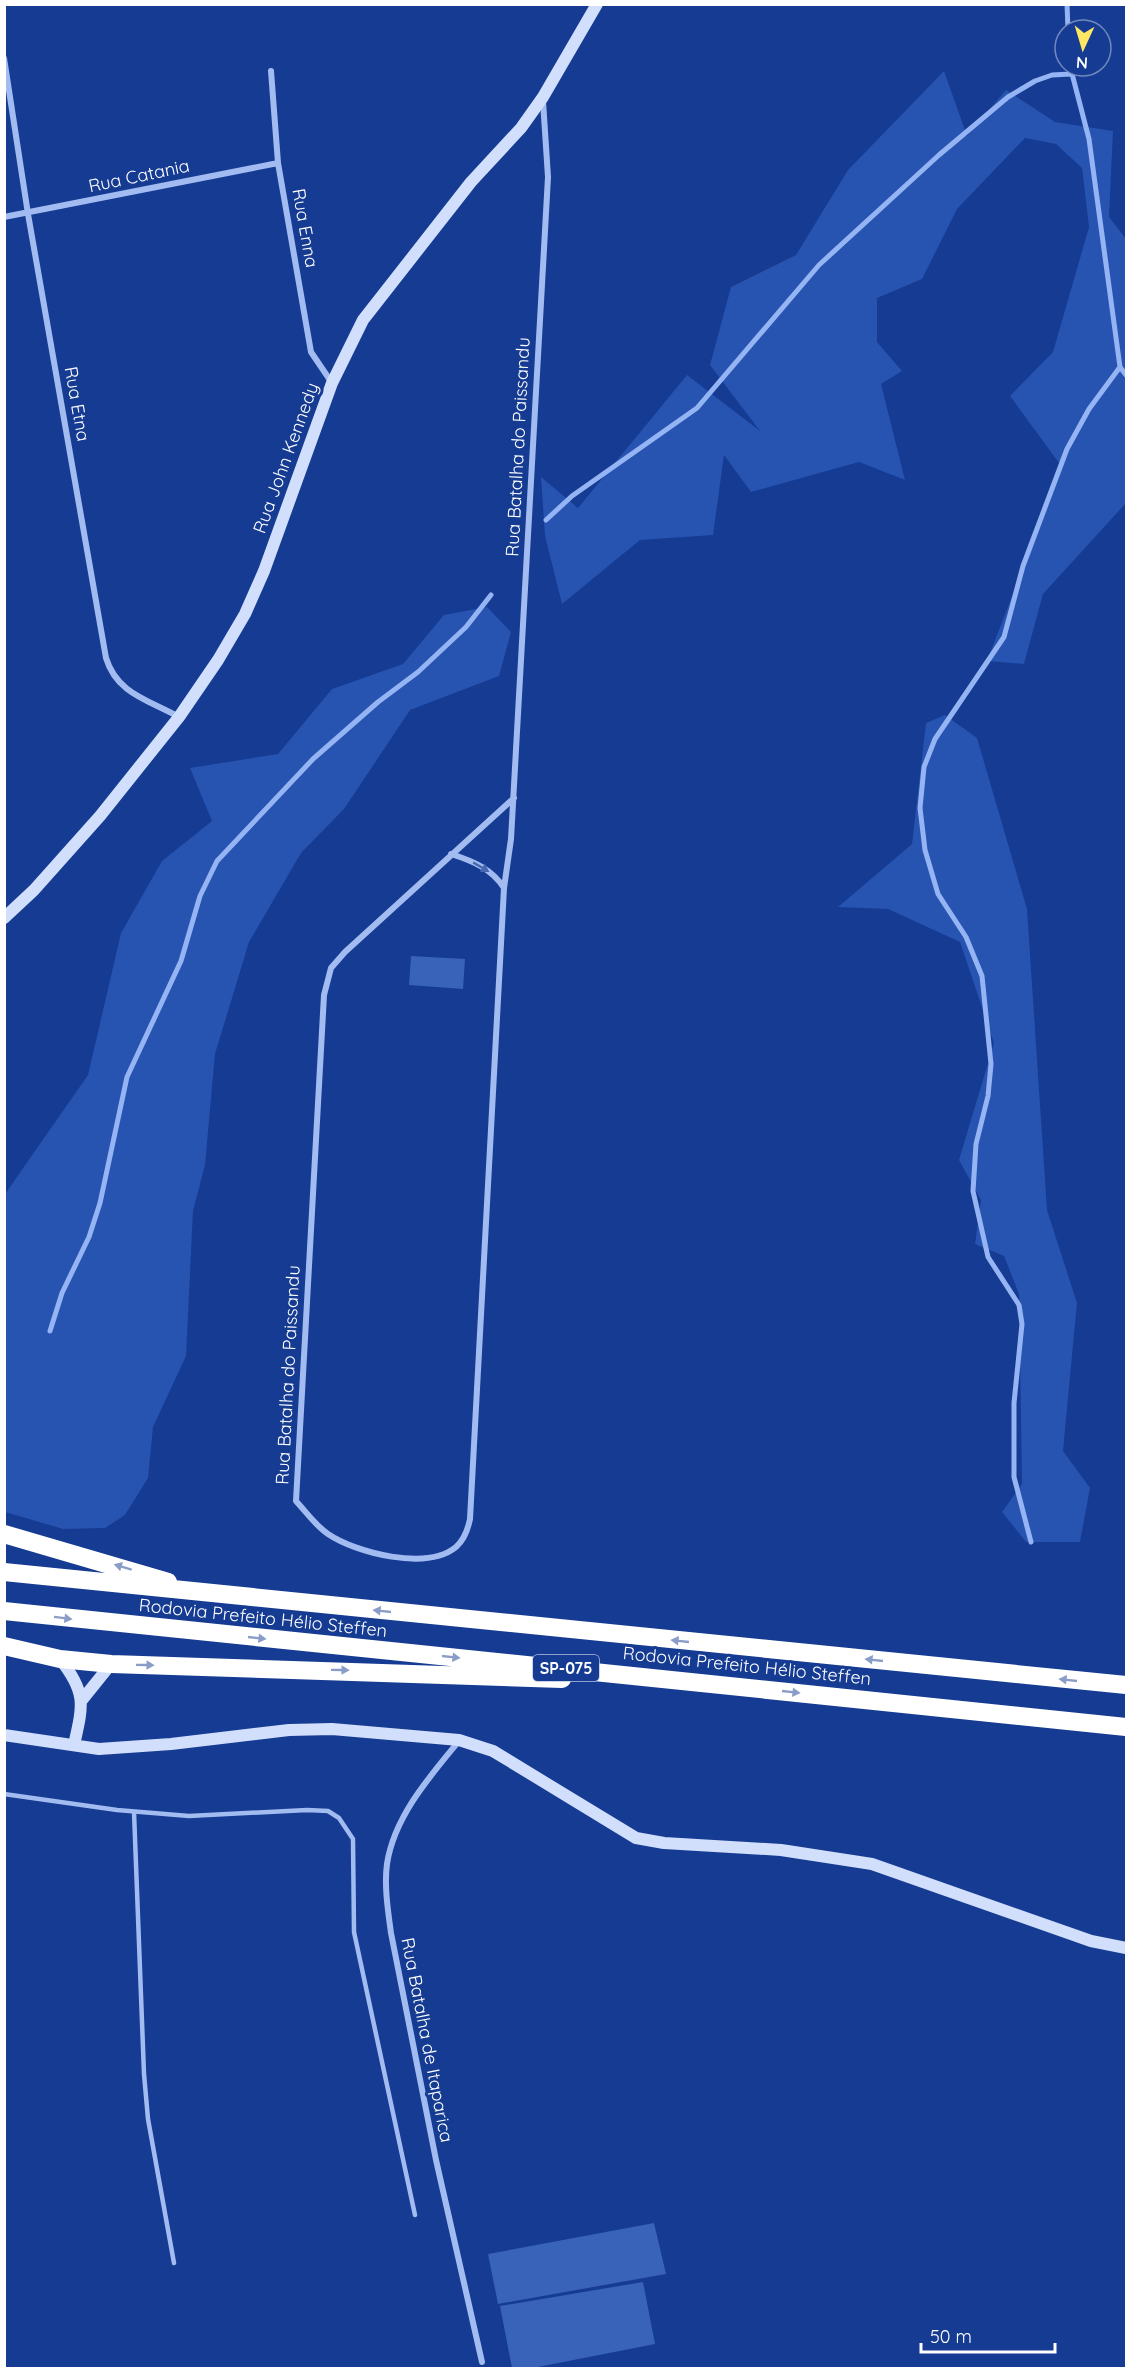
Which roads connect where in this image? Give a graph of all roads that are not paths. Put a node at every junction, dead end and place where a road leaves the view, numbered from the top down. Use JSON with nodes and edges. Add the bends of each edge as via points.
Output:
{"nodes":[{"id":1,"x":597,"y":4,"type":"edge"},
{"id":2,"x":4,"y":58,"type":"edge"},
{"id":3,"x":271,"y":71,"type":"dead end"},
{"id":4,"x":543,"y":97,"type":"junction"},
{"id":5,"x":278,"y":163,"type":"junction"},
{"id":6,"x":28,"y":214,"type":"junction"},
{"id":7,"x":4,"y":217,"type":"edge"},
{"id":8,"x":332,"y":383,"type":"junction"},
{"id":9,"x":179,"y":717,"type":"junction"},
{"id":10,"x":514,"y":798,"type":"junction"},
{"id":11,"x":451,"y":855,"type":"junction"},
{"id":12,"x":504,"y":888,"type":"junction"},
{"id":13,"x":4,"y":918,"type":"edge"},
{"id":14,"x":4,"y":1534,"type":"edge"},
{"id":15,"x":4,"y":1572,"type":"edge"},
{"id":16,"x":198,"y":1593,"type":"junction"},
{"id":17,"x":4,"y":1611,"type":"edge"},
{"id":18,"x":4,"y":1646,"type":"edge"},
{"id":19,"x":60,"y":1659,"type":"junction"},
{"id":20,"x":111,"y":1664,"type":"junction"},
{"id":21,"x":1126,"y":1685,"type":"edge"},
{"id":22,"x":756,"y":1688,"type":"junction"},
{"id":23,"x":82,"y":1700,"type":"junction"},
{"id":24,"x":1126,"y":1727,"type":"edge"},
{"id":25,"x":4,"y":1735,"type":"edge"},
{"id":26,"x":459,"y":1740,"type":"junction"},
{"id":27,"x":74,"y":1745,"type":"junction"},
{"id":28,"x":4,"y":1794,"type":"edge"},
{"id":29,"x":134,"y":1812,"type":"junction"},
{"id":30,"x":1126,"y":1948,"type":"edge"},
{"id":31,"x":415,"y":2215,"type":"dead end"},
{"id":32,"x":174,"y":2263,"type":"dead end"},
{"id":33,"x":482,"y":2362,"type":"dead end"}],
"edges":[{"from":1,"to":4,"type":"street","name":"Rua John Kennedy"},
{"from":2,"to":6,"type":"street","name":"Rua Etna"},
{"from":3,"to":5,"type":"street","name":"Rua Enna"},
{"from":4,"to":8,"type":"street","name":"Rua John Kennedy","via":[[363,320]]},
{"from":4,"to":10,"type":"street","name":"Rua Batalha do Paissandu","via":[[548,177]]},
{"from":5,"to":6,"type":"street","name":"Rua Catania"},
{"from":5,"to":8,"type":"street","name":"Rua Enna","via":[[310,352]]},
{"from":6,"to":7,"type":"street","name":"Rua Catania"},
{"from":6,"to":9,"type":"street","name":"Rua Etna","via":[[105,658],[118,683]]},
{"from":8,"to":9,"type":"street","name":"Rua John Kennedy","via":[[250,603]]},
{"from":9,"to":13,"type":"street","name":"Rua John Kennedy","via":[[100,816]]},
{"from":10,"to":11,"type":"street","name":"Rua Batalha do Paissandu"},
{"from":10,"to":12,"type":"street","name":"Rua Batalha do Paissandu"},
{"from":11,"to":12,"type":"street","one_way":true,"via":[[482,866],[498,877]]},
{"from":11,"to":12,"type":"street","name":"Rua Batalha do Paissandu","via":[[345,952],[331,968],[324,995],[296,1501],[327,1534],[362,1551],[394,1558],[447,1552],[466,1534],[470,1519]]},
{"from":16,"to":14,"type":"highway","one_way":true,"via":[[124,1567]]},
{"from":15,"to":16,"type":"highway","name":"Rodovia Prefeito Hélio Steffen","number":"SP-075"},
{"from":21,"to":16,"type":"highway","name":"Rodovia Prefeito Hélio Steffen","number":"SP-075","one_way":true},
{"from":17,"to":22,"type":"highway","name":"Rodovia Prefeito Hélio Steffen","number":"SP-075","one_way":true},
{"from":18,"to":19,"type":"highway"},
{"from":19,"to":20,"type":"highway"},
{"from":19,"to":23,"type":"street"},
{"from":20,"to":22,"type":"highway","one_way":true,"via":[[353,1670]]},
{"from":20,"to":23,"type":"street"},
{"from":22,"to":24,"type":"highway","name":"Rodovia Prefeito Hélio Steffen","number":"SP-075","one_way":true},
{"from":23,"to":27,"type":"street"},
{"from":25,"to":27,"type":"street"},
{"from":26,"to":27,"type":"street","via":[[332,1729],[234,1734],[99,1749]]},
{"from":26,"to":30,"type":"street","via":[[493,1751],[636,1838],[782,1850],[872,1864],[1091,1941]]},
{"from":26,"to":33,"type":"street","name":"Rua Batalha de Itaparica","via":[[421,1787],[395,1835],[387,1864],[387,1899],[390,1933],[436,2160]]},
{"from":28,"to":29,"type":"lane"},
{"from":29,"to":31,"type":"lane","via":[[189,1816],[307,1810],[328,1811],[339,1818],[353,1839],[354,1932]]},
{"from":29,"to":32,"type":"lane","via":[[144,2074],[148,2119]]}]}
